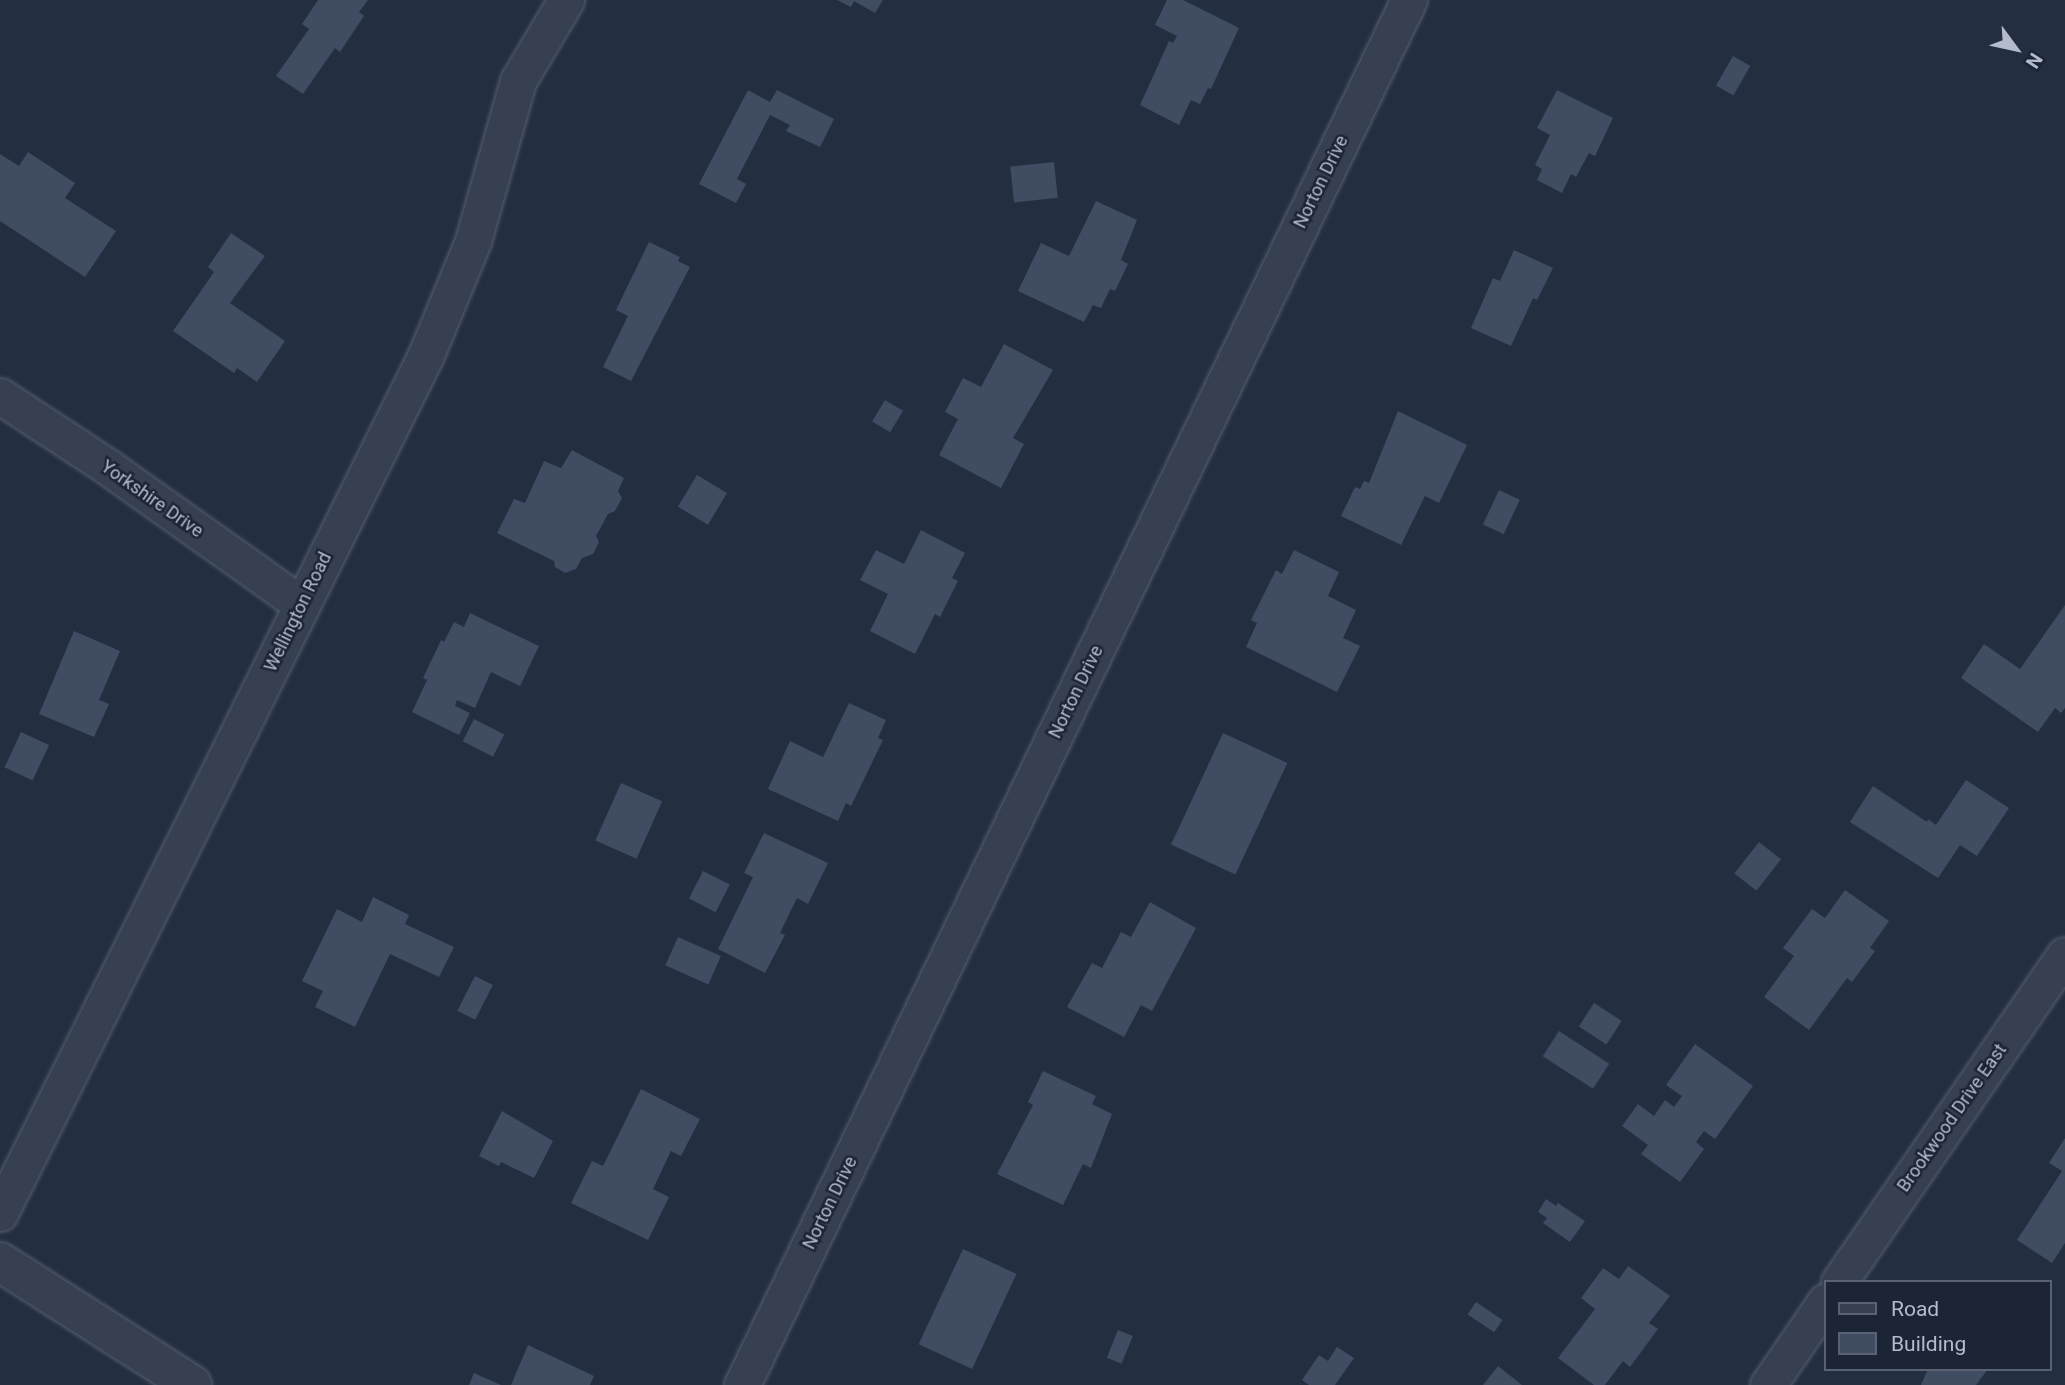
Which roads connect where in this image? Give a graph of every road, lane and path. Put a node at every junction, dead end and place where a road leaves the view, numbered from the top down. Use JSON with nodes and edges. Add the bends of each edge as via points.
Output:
{"nodes":[{"id":1,"x":566,"y":0,"type":"edge"},
{"id":2,"x":1409,"y":0,"type":"edge"},
{"id":3,"x":0,"y":396,"type":"edge"},
{"id":4,"x":302,"y":605,"type":"junction"},
{"id":5,"x":2065,"y":955,"type":"edge"},
{"id":6,"x":0,"y":1213,"type":"edge"},
{"id":7,"x":0,"y":1262,"type":"edge"},
{"id":8,"x":1840,"y":1280,"type":"edge"},
{"id":9,"x":1824,"y":1303,"type":"edge"},
{"id":10,"x":192,"y":1385,"type":"edge"},
{"id":11,"x":742,"y":1385,"type":"edge"},
{"id":12,"x":1768,"y":1385,"type":"edge"}],
"edges":[{"from":1,"to":4,"type":"street","name":"Wellington Road","via":[[518,81],[473,241],[426,355]]},
{"from":2,"to":11,"type":"street","name":"Norton Drive"},
{"from":3,"to":4,"type":"street","name":"Yorkshire Drive"},
{"from":4,"to":6,"type":"street","name":"Wellington Road"},
{"from":5,"to":8,"type":"street","name":"Brookwood Drive East"},
{"from":7,"to":10,"type":"street"},
{"from":9,"to":12,"type":"street"}]}
